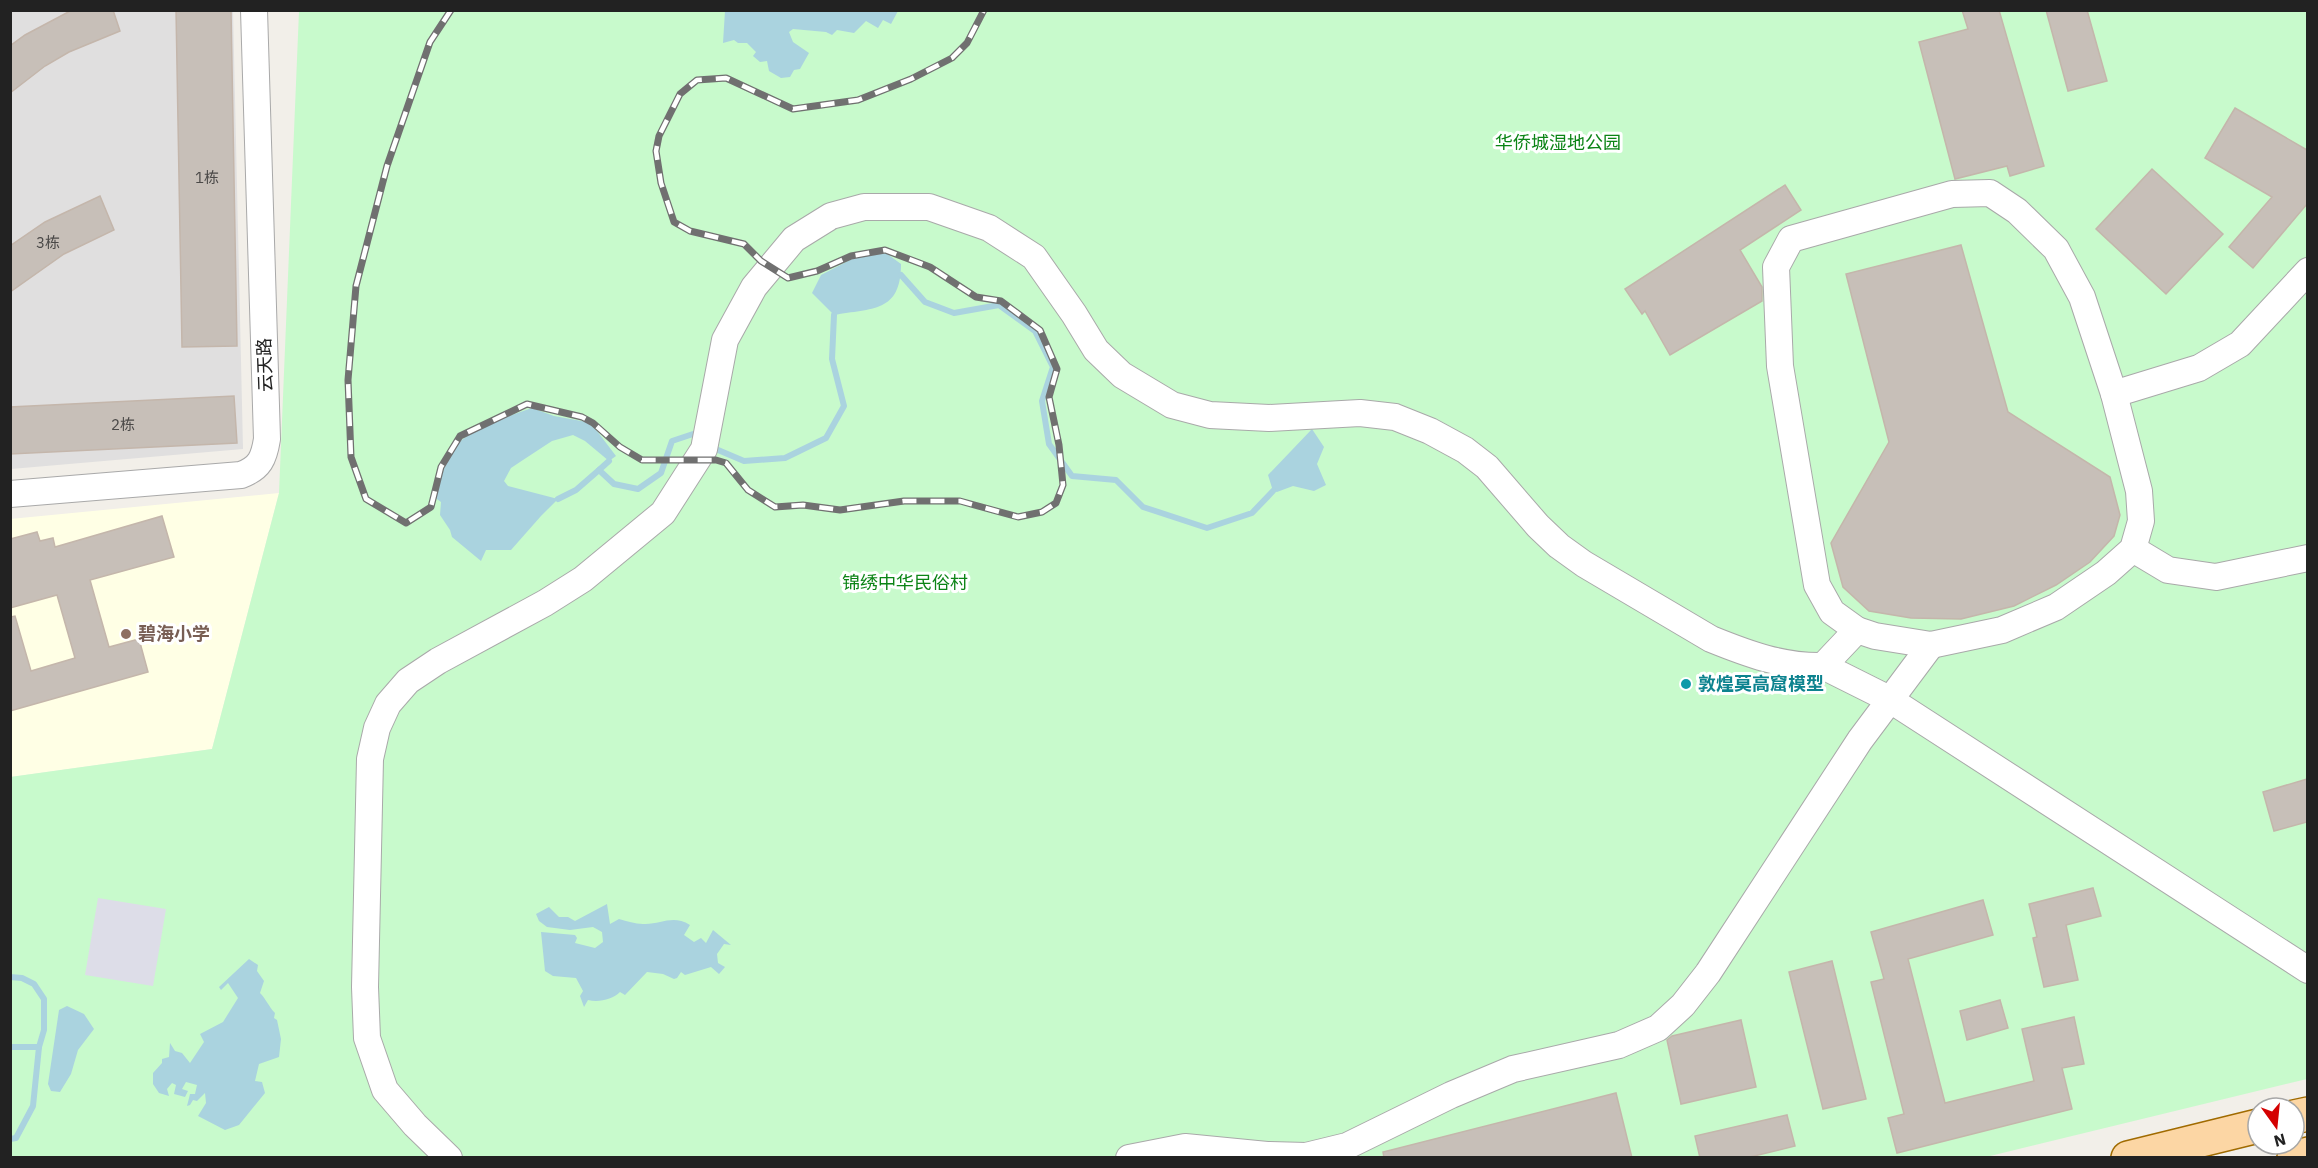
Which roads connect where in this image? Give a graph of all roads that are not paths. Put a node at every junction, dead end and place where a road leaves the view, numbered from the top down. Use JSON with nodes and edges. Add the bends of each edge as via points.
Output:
{"nodes":[{"id":1,"x":254,"y":10,"type":"edge"},
{"id":2,"x":2307,"y":271,"type":"edge"},
{"id":3,"x":2114,"y":394,"type":"junction"},
{"id":4,"x":10,"y":494,"type":"edge"},
{"id":5,"x":2133,"y":549,"type":"junction"},
{"id":6,"x":2307,"y":558,"type":"edge"},
{"id":7,"x":1857,"y":630,"type":"junction"},
{"id":8,"x":1931,"y":645,"type":"junction"},
{"id":9,"x":1823,"y":666,"type":"junction"},
{"id":10,"x":1889,"y":699,"type":"junction"},
{"id":11,"x":2307,"y":970,"type":"edge"},
{"id":12,"x":2246,"y":1129,"type":"edge"},
{"id":13,"x":2307,"y":1154,"type":"edge"},
{"id":14,"x":449,"y":1158,"type":"edge"},
{"id":15,"x":1129,"y":1158,"type":"edge"},
{"id":16,"x":2128,"y":1158,"type":"edge"},
{"id":17,"x":2294,"y":1158,"type":"edge"}],
"edges":[{"from":1,"to":4,"type":"street","name":"云天路","via":[[267,439],[262,461],[241,475]]},
{"from":2,"to":3,"type":"street","via":[[2240,344],[2199,368]]},
{"from":3,"to":5,"type":"street","via":[[2139,491],[2141,521]]},
{"from":3,"to":7,"type":"street","via":[[2082,297],[2056,249],[2017,211],[1990,193],[1952,194],[1791,239],[1776,267],[1780,366],[1799,479],[1817,585],[1832,612]]},
{"from":5,"to":6,"type":"street","via":[[2168,570],[2216,577]]},
{"from":5,"to":8,"type":"street","via":[[2056,608],[2002,630]]},
{"from":7,"to":8,"type":"street"},
{"from":7,"to":9,"type":"street"},
{"from":8,"to":10,"type":"street"},
{"from":9,"to":10,"type":"street"},
{"from":9,"to":14,"type":"street","via":[[1780,663],[1721,643],[1594,570],[1538,526],[1487,467],[1430,431],[1395,417],[1360,413],[1269,418],[1210,415],[1172,405],[1122,375],[1096,350],[1034,256],[989,228],[929,207],[864,207],[831,216],[794,239],[754,287],[725,340],[706,442],[663,513],[583,579],[408,681],[388,704],[377,728],[370,759],[367,1038],[385,1090]]},
{"from":10,"to":11,"type":"street"},
{"from":10,"to":15,"type":"street","via":[[1708,973],[1683,1005],[1658,1028],[1619,1045],[1513,1069],[1347,1146],[1306,1156],[1185,1147]]},
{"from":12,"to":16,"type":"main road"},
{"from":13,"to":17,"type":"main road"}]}
